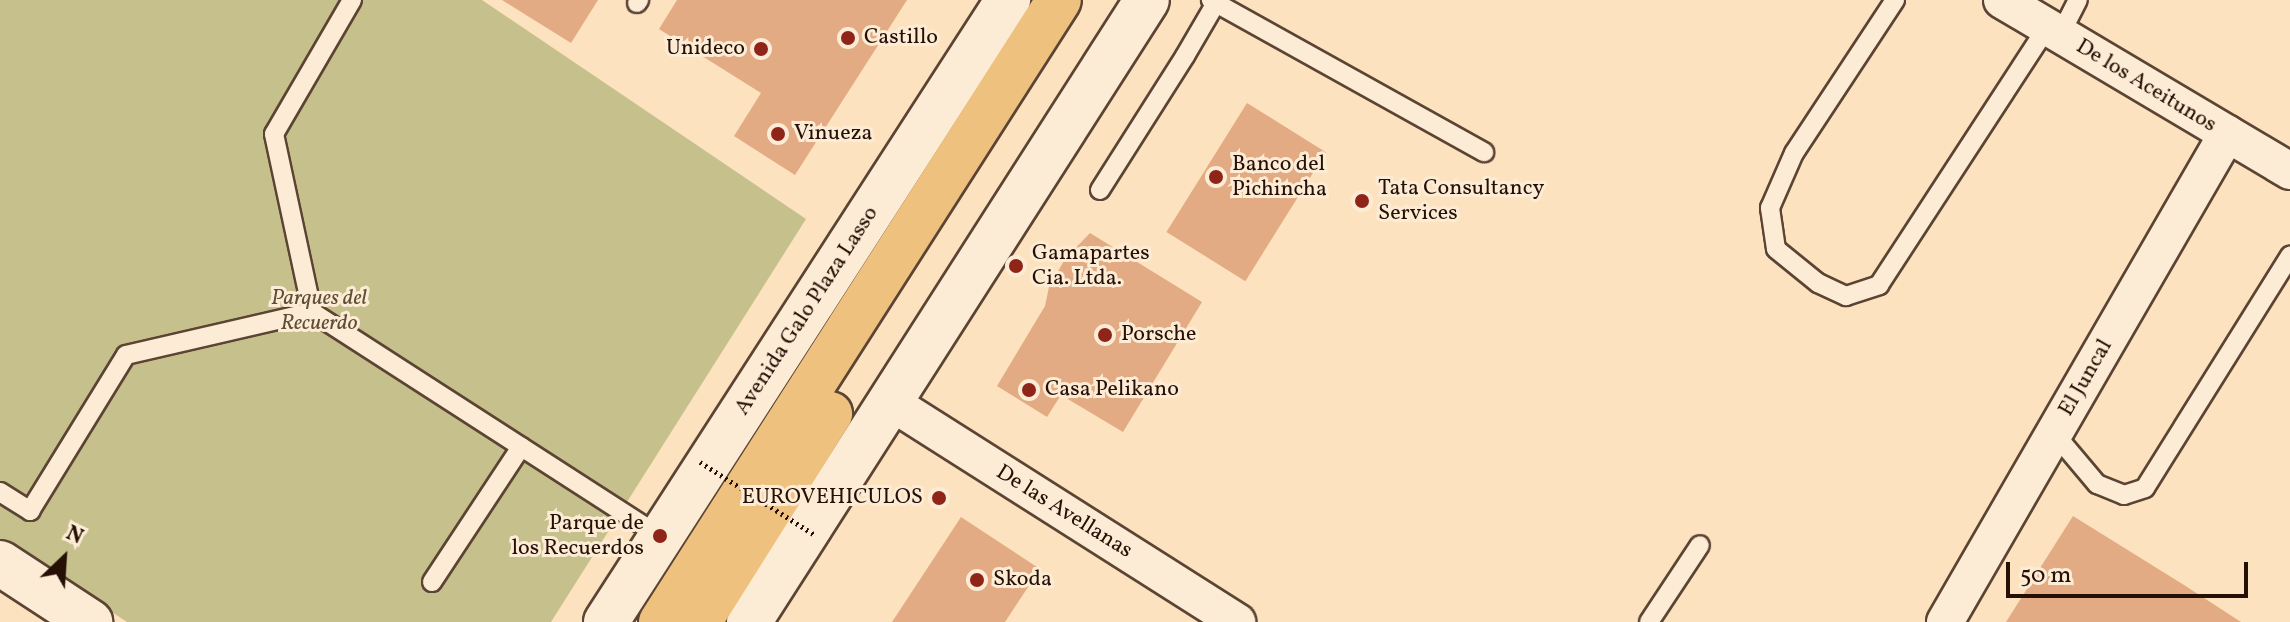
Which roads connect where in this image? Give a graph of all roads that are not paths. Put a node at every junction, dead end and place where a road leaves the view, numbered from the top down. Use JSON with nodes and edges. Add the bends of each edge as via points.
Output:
{"nodes":[{"id":1,"x":352,"y":0,"type":"edge"},
{"id":2,"x":1008,"y":0,"type":"edge"},
{"id":3,"x":1059,"y":0,"type":"edge"},
{"id":4,"x":1091,"y":0,"type":"edge"},
{"id":5,"x":1147,"y":0,"type":"edge"},
{"id":6,"x":1895,"y":0,"type":"edge"},
{"id":7,"x":2002,"y":0,"type":"edge"},
{"id":8,"x":2078,"y":0,"type":"edge"},
{"id":9,"x":1213,"y":1,"type":"edge"},
{"id":10,"x":2053,"y":31,"type":"junction"},
{"id":11,"x":2227,"y":134,"type":"junction"},
{"id":12,"x":1484,"y":152,"type":"dead end"},
{"id":13,"x":2290,"y":171,"type":"edge"},
{"id":14,"x":1100,"y":190,"type":"dead end"},
{"id":15,"x":2290,"y":256,"type":"edge"},
{"id":16,"x":312,"y":312,"type":"junction"},
{"id":17,"x":892,"y":403,"type":"junction"},
{"id":18,"x":2054,"y":433,"type":"junction"},
{"id":19,"x":521,"y":447,"type":"junction"},
{"id":20,"x":0,"y":492,"type":"edge"},
{"id":21,"x":660,"y":536,"type":"junction"},
{"id":22,"x":1700,"y":545,"type":"dead end"},
{"id":23,"x":0,"y":563,"type":"edge"},
{"id":24,"x":432,"y":582,"type":"dead end"},
{"id":25,"x":76,"y":618,"type":"edge"},
{"id":26,"x":606,"y":622,"type":"edge"},
{"id":27,"x":661,"y":622,"type":"edge"},
{"id":28,"x":699,"y":622,"type":"edge"},
{"id":29,"x":749,"y":622,"type":"edge"},
{"id":30,"x":1237,"y":622,"type":"edge"},
{"id":31,"x":1649,"y":622,"type":"edge"},
{"id":32,"x":1945,"y":622,"type":"edge"}],
"edges":[{"from":1,"to":16,"type":"lane","via":[[274,134]]},
{"from":2,"to":21,"type":"main road","name":"Avenida Galo Plaza Lasso"},
{"from":3,"to":27,"type":"main road","name":"Avenida Galo Plaza Lasso"},
{"from":4,"to":28,"type":"main road"},
{"from":5,"to":17,"type":"main road"},
{"from":6,"to":10,"type":"lane","via":[[1794,153],[1770,208],[1776,249],[1818,283],[1846,296],[1879,285]]},
{"from":7,"to":10,"type":"street","name":"De los Aceitunos"},
{"from":8,"to":10,"type":"lane"},
{"from":9,"to":12,"type":"lane"},
{"from":9,"to":14,"type":"lane"},
{"from":10,"to":11,"type":"street","name":"De los Aceitunos"},
{"from":11,"to":13,"type":"street","name":"De los Aceitunos"},
{"from":11,"to":18,"type":"street","name":"El Juncal"},
{"from":15,"to":18,"type":"lane","via":[[2145,488],[2124,495],[2097,484]]},
{"from":16,"to":19,"type":"lane"},
{"from":16,"to":20,"type":"lane","via":[[126,355],[30,511]]},
{"from":17,"to":29,"type":"main road"},
{"from":17,"to":30,"type":"street","name":"De las Avellanas"},
{"from":18,"to":32,"type":"street","name":"El Juncal"},
{"from":19,"to":21,"type":"lane"},
{"from":19,"to":24,"type":"lane"},
{"from":21,"to":26,"type":"main road","name":"Avenida Galo Plaza Lasso"},
{"from":22,"to":31,"type":"lane"},
{"from":23,"to":25,"type":"main road"}]}
